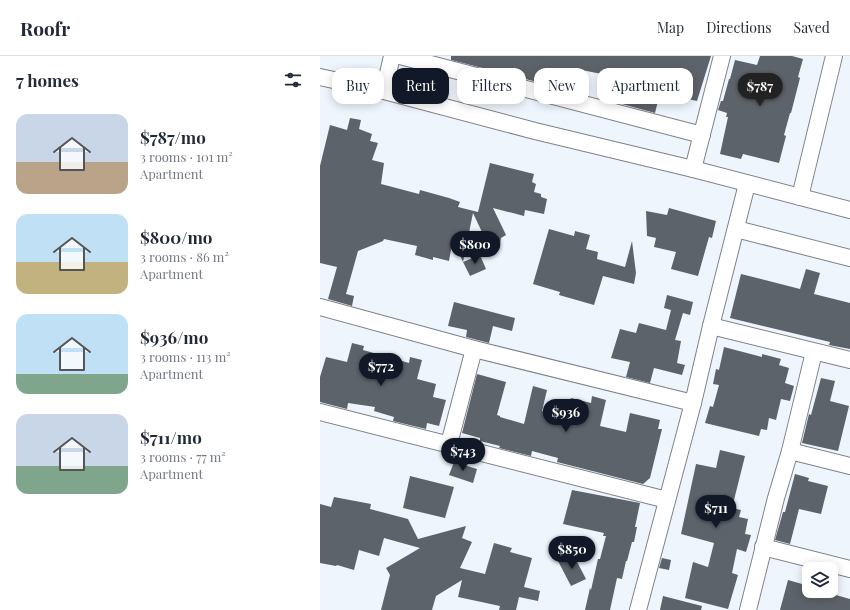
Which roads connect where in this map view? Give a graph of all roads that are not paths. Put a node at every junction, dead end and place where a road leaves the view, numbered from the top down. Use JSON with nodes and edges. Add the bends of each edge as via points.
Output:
{"nodes":[{"id":1,"x":392,"y":56,"type":"edge"},
{"id":2,"x":400,"y":56,"type":"edge"},
{"id":3,"x":722,"y":56,"type":"edge"},
{"id":4,"x":834,"y":56,"type":"edge"},
{"id":5,"x":320,"y":77,"type":"edge"},
{"id":6,"x":332,"y":80,"type":"edge"},
{"id":7,"x":384,"y":91,"type":"joint"},
{"id":8,"x":702,"y":135,"type":"junction"},
{"id":9,"x":693,"y":169,"type":"junction"},
{"id":10,"x":747,"y":184,"type":"junction"},
{"id":11,"x":800,"y":197,"type":"junction"},
{"id":12,"x":850,"y":210,"type":"edge"},
{"id":13,"x":736,"y":229,"type":"junction"},
{"id":14,"x":850,"y":258,"type":"edge"},
{"id":15,"x":320,"y":307,"type":"edge"},
{"id":16,"x":711,"y":326,"type":"junction"},
{"id":17,"x":474,"y":349,"type":"junction"},
{"id":18,"x":814,"y":352,"type":"junction"},
{"id":19,"x":850,"y":360,"type":"edge"},
{"id":20,"x":693,"y":403,"type":"junction"},
{"id":21,"x":320,"y":412,"type":"edge"},
{"id":22,"x":449,"y":444,"type":"junction"},
{"id":23,"x":790,"y":451,"type":"junction"},
{"id":24,"x":850,"y":466,"type":"edge"},
{"id":25,"x":667,"y":500,"type":"junction"},
{"id":26,"x":763,"y":547,"type":"junction"},
{"id":27,"x":850,"y":570,"type":"edge"},
{"id":28,"x":638,"y":610,"type":"edge"},
{"id":29,"x":748,"y":610,"type":"edge"}],
"edges":[{"from":1,"to":7,"type":"street"},
{"from":2,"to":8,"type":"street"},
{"from":3,"to":8,"type":"street"},
{"from":4,"to":11,"type":"street"},
{"from":5,"to":6,"type":"street"},
{"from":7,"to":9,"type":"street"},
{"from":8,"to":9,"type":"street"},
{"from":9,"to":10,"type":"street"},
{"from":10,"to":11,"type":"street"},
{"from":10,"to":13,"type":"street"},
{"from":11,"to":12,"type":"street"},
{"from":13,"to":14,"type":"street"},
{"from":13,"to":16,"type":"street"},
{"from":15,"to":17,"type":"street"},
{"from":16,"to":18,"type":"street"},
{"from":16,"to":20,"type":"street"},
{"from":17,"to":20,"type":"street"},
{"from":17,"to":22,"type":"street"},
{"from":18,"to":19,"type":"street"},
{"from":18,"to":23,"type":"street"},
{"from":20,"to":25,"type":"street"},
{"from":21,"to":22,"type":"street"},
{"from":22,"to":25,"type":"street"},
{"from":23,"to":24,"type":"street"},
{"from":23,"to":26,"type":"street"},
{"from":25,"to":28,"type":"street"},
{"from":26,"to":27,"type":"street"},
{"from":26,"to":29,"type":"street"}]}
